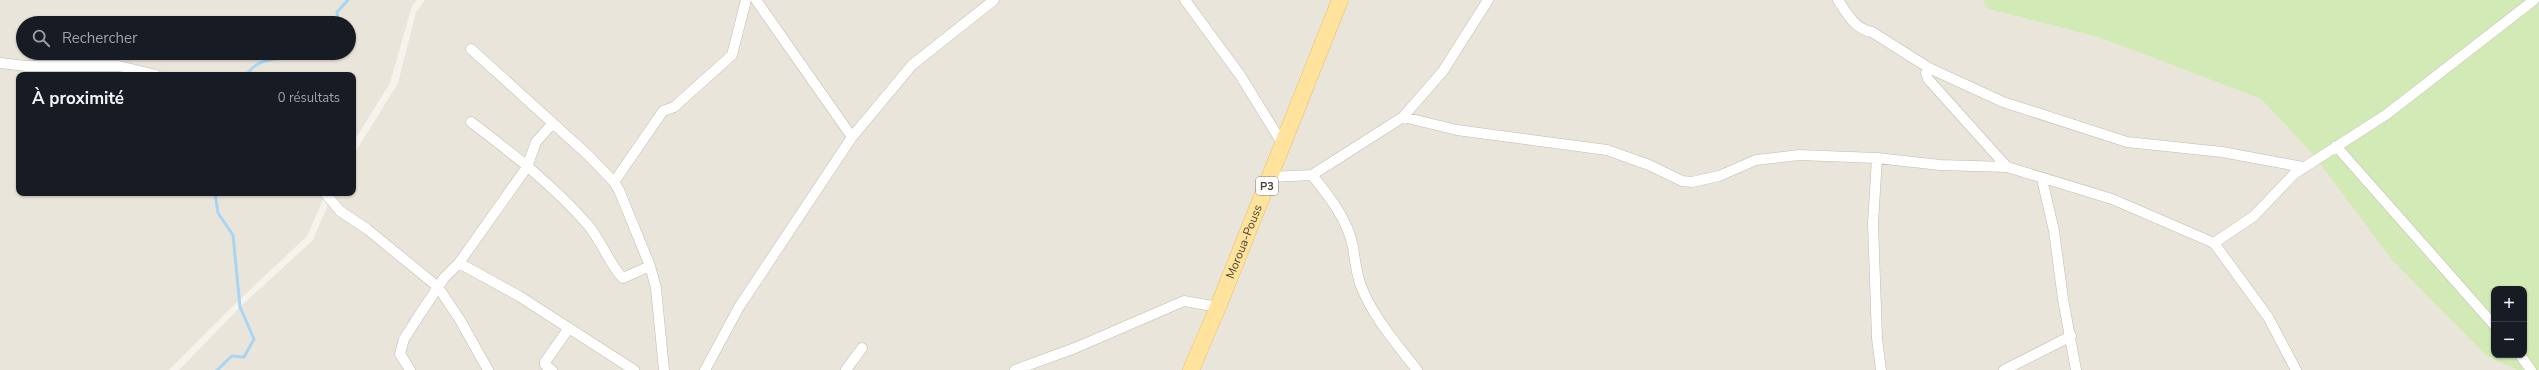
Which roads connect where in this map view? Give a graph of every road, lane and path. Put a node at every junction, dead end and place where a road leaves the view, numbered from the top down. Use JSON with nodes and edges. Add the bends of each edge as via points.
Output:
{"nodes":[{"id":1,"x":746,"y":0,"type":"edge"},
{"id":2,"x":756,"y":0,"type":"edge"},
{"id":3,"x":994,"y":0,"type":"edge"},
{"id":4,"x":1185,"y":0,"type":"edge"},
{"id":5,"x":1340,"y":0,"type":"edge"},
{"id":6,"x":1488,"y":0,"type":"edge"},
{"id":7,"x":1838,"y":0,"type":"edge"},
{"id":8,"x":2534,"y":0,"type":"edge"},
{"id":9,"x":471,"y":49,"type":"dead end"},
{"id":10,"x":0,"y":63,"type":"edge"},
{"id":11,"x":1928,"y":68,"type":"junction"},
{"id":12,"x":144,"y":72,"type":"edge"},
{"id":13,"x":1403,"y":117,"type":"junction"},
{"id":14,"x":471,"y":122,"type":"dead end"},
{"id":15,"x":552,"y":124,"type":"junction"},
{"id":16,"x":852,"y":137,"type":"junction"},
{"id":17,"x":1282,"y":142,"type":"junction"},
{"id":18,"x":2336,"y":146,"type":"junction"},
{"id":19,"x":1876,"y":158,"type":"junction"},
{"id":20,"x":527,"y":167,"type":"junction"},
{"id":21,"x":2007,"y":167,"type":"junction"},
{"id":22,"x":2303,"y":167,"type":"junction"},
{"id":23,"x":1312,"y":175,"type":"junction"},
{"id":24,"x":1270,"y":177,"type":"junction"},
{"id":25,"x":2042,"y":178,"type":"junction"},
{"id":26,"x":614,"y":182,"type":"junction"},
{"id":27,"x":328,"y":196,"type":"edge"},
{"id":28,"x":2214,"y":243,"type":"junction"},
{"id":29,"x":459,"y":263,"type":"junction"},
{"id":30,"x":650,"y":266,"type":"junction"},
{"id":31,"x":438,"y":287,"type":"junction"},
{"id":32,"x":1218,"y":307,"type":"junction"},
{"id":33,"x":2491,"y":322,"type":"edge"},
{"id":34,"x":569,"y":328,"type":"junction"},
{"id":35,"x":2071,"y":336,"type":"junction"},
{"id":36,"x":862,"y":348,"type":"dead end"},
{"id":37,"x":2522,"y":358,"type":"edge"},
{"id":38,"x":410,"y":370,"type":"edge"},
{"id":39,"x":488,"y":370,"type":"edge"},
{"id":40,"x":552,"y":370,"type":"edge"},
{"id":41,"x":634,"y":370,"type":"edge"},
{"id":42,"x":664,"y":370,"type":"edge"},
{"id":43,"x":705,"y":370,"type":"edge"},
{"id":44,"x":846,"y":370,"type":"edge"},
{"id":45,"x":1015,"y":370,"type":"edge"},
{"id":46,"x":1191,"y":370,"type":"edge"},
{"id":47,"x":1417,"y":370,"type":"edge"},
{"id":48,"x":1881,"y":370,"type":"edge"},
{"id":49,"x":2004,"y":370,"type":"edge"},
{"id":50,"x":2076,"y":370,"type":"edge"},
{"id":51,"x":2296,"y":370,"type":"edge"},
{"id":52,"x":2531,"y":370,"type":"edge"}],
"edges":[{"from":1,"to":26,"type":"street","via":[[732,55],[674,107],[663,111]]},
{"from":2,"to":16,"type":"street"},
{"from":3,"to":16,"type":"street","via":[[912,65]]},
{"from":4,"to":17,"type":"street","via":[[1240,75]]},
{"from":5,"to":17,"type":"main road","name":"Moroua-Pouss","number":"P3"},
{"from":6,"to":13,"type":"street","via":[[1443,71]]},
{"from":7,"to":11,"type":"street","via":[[1858,26],[1872,32]]},
{"from":8,"to":18,"type":"street","via":[[2387,114]]},
{"from":9,"to":15,"type":"street"},
{"from":10,"to":12,"type":"street","via":[[26,66],[119,66]]},
{"from":11,"to":21,"type":"street","via":[[1928,79]]},
{"from":11,"to":22,"type":"street","via":[[2003,102],[2127,142],[2222,152]]},
{"from":13,"to":19,"type":"street","via":[[1457,130],[1608,150],[1649,165],[1682,181],[1692,182],[1719,176],[1756,160],[1774,157],[1799,155]]},
{"from":13,"to":23,"type":"street"},
{"from":14,"to":20,"type":"street"},
{"from":15,"to":20,"type":"street","via":[[536,142]]},
{"from":15,"to":26,"type":"street"},
{"from":16,"to":43,"type":"street","via":[[739,307]]},
{"from":17,"to":24,"type":"main road","name":"Moroua-Pouss","number":"P3"},
{"from":18,"to":22,"type":"street"},
{"from":18,"to":33,"type":"street"},
{"from":19,"to":21,"type":"street","via":[[1940,165]]},
{"from":19,"to":48,"type":"street","via":[[1873,223],[1877,338]]},
{"from":20,"to":29,"type":"street"},
{"from":20,"to":30,"type":"street","via":[[587,225],[623,278]]},
{"from":21,"to":25,"type":"street"},
{"from":22,"to":28,"type":"street","via":[[2254,216]]},
{"from":23,"to":24,"type":"street"},
{"from":23,"to":47,"type":"street","via":[[1345,224],[1353,246],[1360,284],[1370,306]]},
{"from":24,"to":32,"type":"main road","name":"Moroua-Pouss","number":"P3"},
{"from":25,"to":28,"type":"street","via":[[2112,199]]},
{"from":25,"to":35,"type":"street","via":[[2054,231]]},
{"from":26,"to":30,"type":"street"},
{"from":27,"to":31,"type":"street","via":[[340,211],[367,229]]},
{"from":28,"to":51,"type":"street","via":[[2268,317]]},
{"from":29,"to":31,"type":"street"},
{"from":29,"to":34,"type":"street","via":[[519,296]]},
{"from":30,"to":42,"type":"street","via":[[656,288]]},
{"from":31,"to":38,"type":"street","via":[[400,348],[400,354]]},
{"from":31,"to":39,"type":"street"},
{"from":32,"to":45,"type":"street","via":[[1184,301],[1075,348]]},
{"from":32,"to":46,"type":"main road","name":"Moroua-Pouss","number":"P3"},
{"from":34,"to":40,"type":"street","via":[[545,362]]},
{"from":34,"to":41,"type":"street"},
{"from":35,"to":49,"type":"street"},
{"from":35,"to":50,"type":"street"},
{"from":36,"to":44,"type":"street"},
{"from":37,"to":52,"type":"street"}]}
